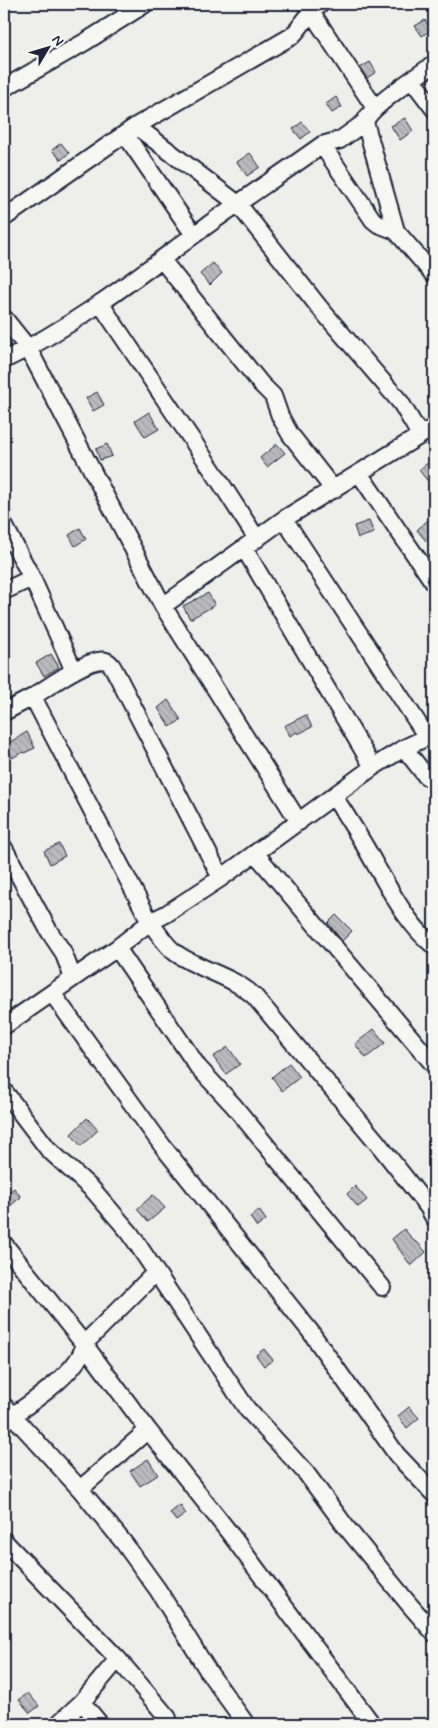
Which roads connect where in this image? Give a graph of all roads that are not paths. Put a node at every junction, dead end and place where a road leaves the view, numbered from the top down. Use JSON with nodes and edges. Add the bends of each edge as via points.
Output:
{"nodes":[{"id":1,"x":146,"y":4,"type":"edge"},
{"id":2,"x":312,"y":6,"type":"edge"},
{"id":3,"x":434,"y":64,"type":"edge"},
{"id":4,"x":412,"y":80,"type":"junction"},
{"id":5,"x":4,"y":88,"type":"edge"},
{"id":6,"x":375,"y":108,"type":"junction"},
{"id":7,"x":434,"y":109,"type":"edge"},
{"id":8,"x":365,"y":122,"type":"junction"},
{"id":9,"x":131,"y":130,"type":"junction"},
{"id":10,"x":322,"y":145,"type":"junction"},
{"id":11,"x":238,"y":204,"type":"junction"},
{"id":12,"x":4,"y":218,"type":"edge"},
{"id":13,"x":396,"y":231,"type":"junction"},
{"id":14,"x":194,"y":235,"type":"junction"},
{"id":15,"x":162,"y":260,"type":"junction"},
{"id":16,"x":434,"y":275,"type":"edge"},
{"id":17,"x":100,"y":304,"type":"junction"},
{"id":18,"x":4,"y":318,"type":"edge"},
{"id":19,"x":28,"y":348,"type":"junction"},
{"id":20,"x":4,"y":360,"type":"edge"},
{"id":21,"x":430,"y":431,"type":"edge"},
{"id":22,"x":359,"y":474,"type":"junction"},
{"id":23,"x":334,"y":490,"type":"junction"},
{"id":24,"x":284,"y":519,"type":"junction"},
{"id":25,"x":4,"y":525,"type":"edge"},
{"id":26,"x":251,"y":543,"type":"junction"},
{"id":27,"x":32,"y":578,"type":"junction"},
{"id":28,"x":434,"y":582,"type":"edge"},
{"id":29,"x":4,"y":591,"type":"edge"},
{"id":30,"x":163,"y":606,"type":"junction"},
{"id":31,"x":74,"y":671,"type":"junction"},
{"id":32,"x":33,"y":697,"type":"junction"},
{"id":33,"x":4,"y":712,"type":"edge"},
{"id":34,"x":431,"y":736,"type":"edge"},
{"id":35,"x":404,"y":748,"type":"junction"},
{"id":36,"x":373,"y":767,"type":"junction"},
{"id":37,"x":434,"y":780,"type":"edge"},
{"id":38,"x":334,"y":797,"type":"junction"},
{"id":39,"x":299,"y":822,"type":"junction"},
{"id":40,"x":4,"y":848,"type":"edge"},
{"id":41,"x":255,"y":853,"type":"junction"},
{"id":42,"x":221,"y":878,"type":"junction"},
{"id":43,"x":150,"y":922,"type":"junction"},
{"id":44,"x":434,"y":946,"type":"edge"},
{"id":45,"x":117,"y":948,"type":"junction"},
{"id":46,"x":73,"y":978,"type":"junction"},
{"id":47,"x":52,"y":993,"type":"junction"},
{"id":48,"x":6,"y":1018,"type":"edge"},
{"id":49,"x":434,"y":1065,"type":"edge"},
{"id":50,"x":4,"y":1091,"type":"edge"},
{"id":51,"x":434,"y":1218,"type":"edge"},
{"id":52,"x":4,"y":1244,"type":"edge"},
{"id":53,"x":156,"y":1272,"type":"junction"},
{"id":54,"x":382,"y":1287,"type":"dead end"},
{"id":55,"x":84,"y":1344,"type":"junction"},
{"id":56,"x":8,"y":1411,"type":"edge"},
{"id":57,"x":148,"y":1430,"type":"junction"},
{"id":58,"x":80,"y":1489,"type":"junction"},
{"id":59,"x":434,"y":1494,"type":"edge"},
{"id":60,"x":4,"y":1541,"type":"edge"},
{"id":61,"x":434,"y":1632,"type":"edge"},
{"id":62,"x":118,"y":1659,"type":"junction"},
{"id":63,"x":82,"y":1702,"type":"junction"},
{"id":64,"x":168,"y":1718,"type":"dead end"},
{"id":65,"x":58,"y":1724,"type":"edge"},
{"id":66,"x":100,"y":1724,"type":"edge"},
{"id":67,"x":246,"y":1724,"type":"edge"},
{"id":68,"x":372,"y":1724,"type":"edge"}],
"edges":[{"from":1,"to":5,"type":"street"},
{"from":2,"to":6,"type":"street"},
{"from":2,"to":9,"type":"street","via":[[306,20],[292,36]]},
{"from":3,"to":4,"type":"street"},
{"from":4,"to":6,"type":"street"},
{"from":4,"to":7,"type":"street"},
{"from":6,"to":8,"type":"street"},
{"from":8,"to":10,"type":"street","via":[[340,140]]},
{"from":8,"to":13,"type":"street"},
{"from":9,"to":11,"type":"street"},
{"from":9,"to":12,"type":"street"},
{"from":9,"to":14,"type":"street"},
{"from":10,"to":11,"type":"street"},
{"from":10,"to":13,"type":"street","via":[[373,220]]},
{"from":11,"to":14,"type":"street"},
{"from":11,"to":21,"type":"street","via":[[319,307],[401,403]]},
{"from":13,"to":16,"type":"street"},
{"from":14,"to":15,"type":"street"},
{"from":15,"to":17,"type":"street"},
{"from":15,"to":23,"type":"street","via":[[273,396],[290,434]]},
{"from":17,"to":19,"type":"street"},
{"from":17,"to":26,"type":"street","via":[[215,474]]},
{"from":18,"to":19,"type":"street"},
{"from":19,"to":20,"type":"street"},
{"from":19,"to":30,"type":"street"},
{"from":21,"to":22,"type":"street"},
{"from":22,"to":23,"type":"street"},
{"from":22,"to":28,"type":"street"},
{"from":23,"to":24,"type":"street"},
{"from":24,"to":26,"type":"street"},
{"from":24,"to":34,"type":"street"},
{"from":25,"to":27,"type":"street"},
{"from":26,"to":30,"type":"street"},
{"from":26,"to":36,"type":"street"},
{"from":27,"to":29,"type":"street"},
{"from":27,"to":31,"type":"street"},
{"from":30,"to":39,"type":"street"},
{"from":31,"to":32,"type":"street"},
{"from":31,"to":42,"type":"street","via":[[92,663],[104,661],[110,664]]},
{"from":32,"to":33,"type":"street"},
{"from":32,"to":43,"type":"street"},
{"from":34,"to":35,"type":"street"},
{"from":35,"to":36,"type":"street"},
{"from":35,"to":37,"type":"street","via":[[426,776]]},
{"from":36,"to":38,"type":"street"},
{"from":38,"to":39,"type":"street"},
{"from":38,"to":44,"type":"street","via":[[406,916]]},
{"from":39,"to":41,"type":"street"},
{"from":40,"to":46,"type":"street","via":[[63,952]]},
{"from":41,"to":42,"type":"street"},
{"from":41,"to":49,"type":"street"},
{"from":42,"to":43,"type":"street"},
{"from":43,"to":45,"type":"street"},
{"from":43,"to":51,"type":"street","via":[[177,955],[238,984],[255,997],[376,1141]]},
{"from":45,"to":46,"type":"street"},
{"from":45,"to":54,"type":"street","via":[[198,1067],[234,1106]]},
{"from":46,"to":47,"type":"street"},
{"from":47,"to":48,"type":"street"},
{"from":47,"to":59,"type":"street","via":[[164,1148],[310,1331],[397,1455]]},
{"from":50,"to":53,"type":"street","via":[[48,1149],[93,1190],[130,1233]]},
{"from":52,"to":55,"type":"street"},
{"from":53,"to":55,"type":"street"},
{"from":53,"to":61,"type":"street","via":[[247,1408],[306,1473],[346,1527]]},
{"from":55,"to":56,"type":"street","via":[[82,1355],[44,1394]]},
{"from":55,"to":57,"type":"street"},
{"from":56,"to":58,"type":"street"},
{"from":57,"to":58,"type":"street"},
{"from":57,"to":68,"type":"street","via":[[274,1591]]},
{"from":58,"to":67,"type":"street","via":[[158,1590],[210,1674]]},
{"from":60,"to":62,"type":"street"},
{"from":62,"to":63,"type":"street"},
{"from":62,"to":64,"type":"street"},
{"from":63,"to":65,"type":"street"},
{"from":63,"to":66,"type":"street"}]}
